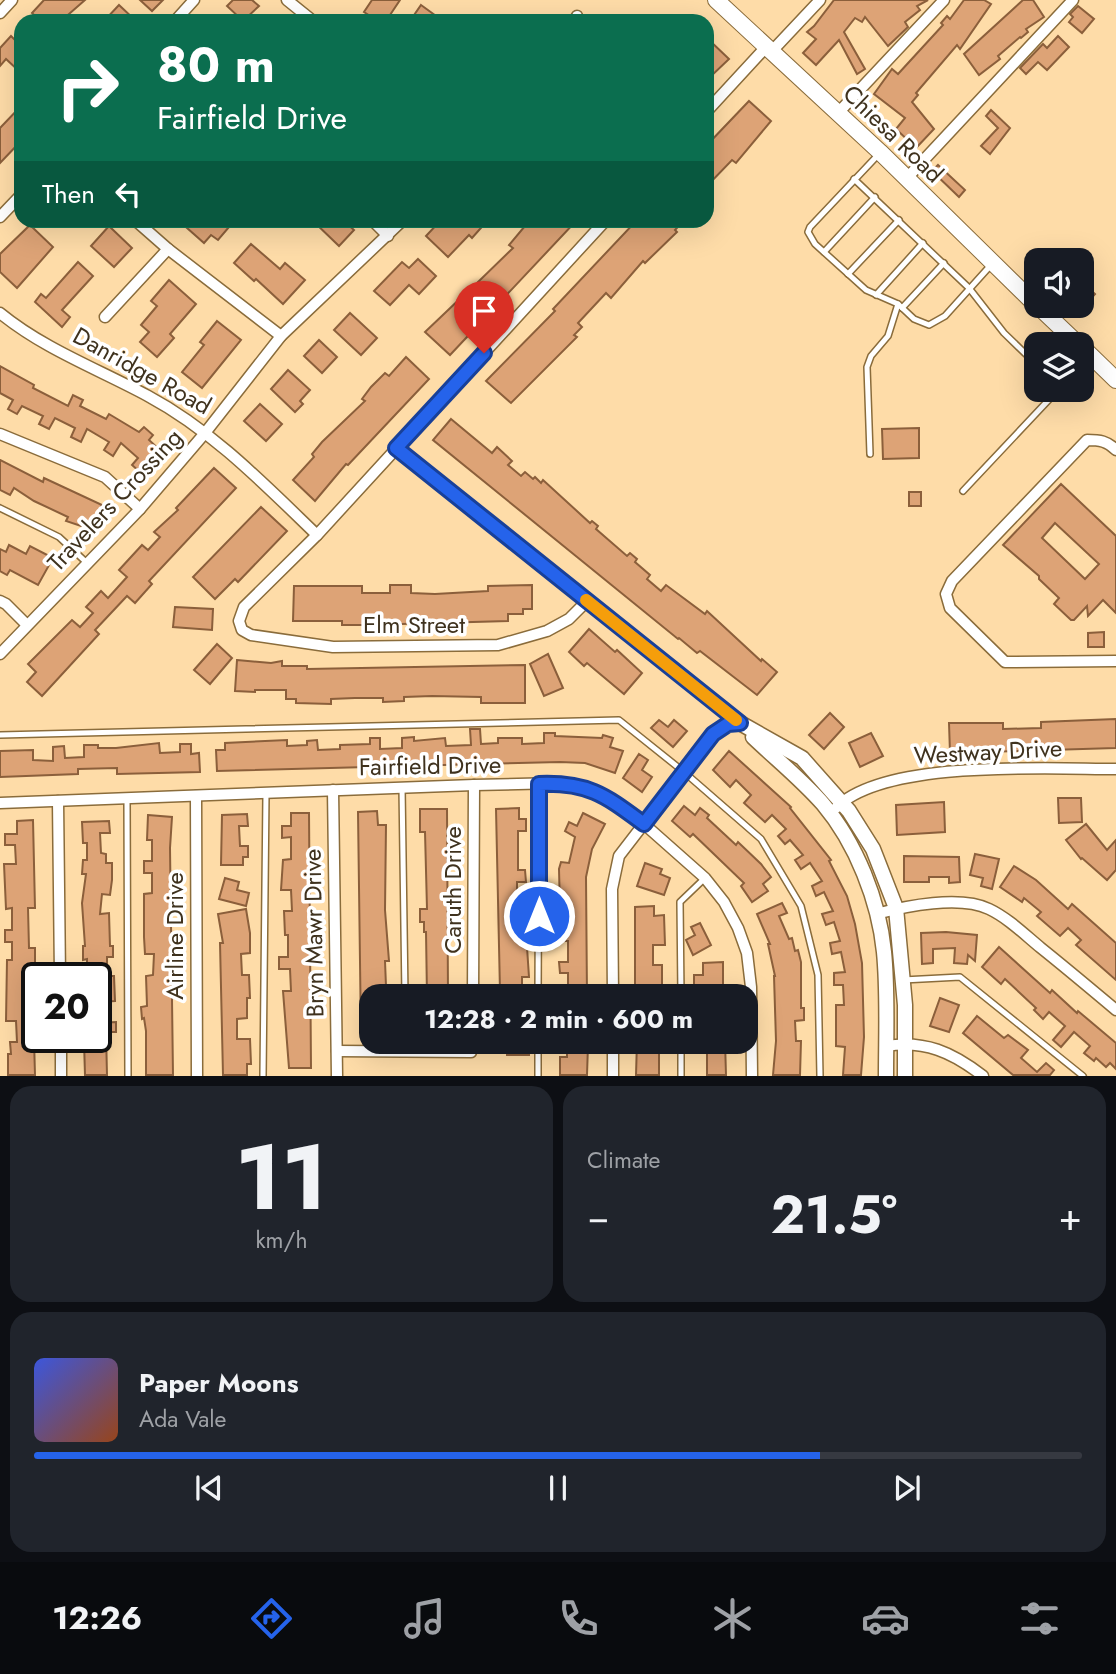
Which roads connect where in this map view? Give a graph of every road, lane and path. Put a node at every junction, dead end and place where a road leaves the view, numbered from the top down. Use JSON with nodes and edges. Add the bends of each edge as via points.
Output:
{"nodes":[{"id":1,"x":12,"y":0,"type":"edge"},
{"id":2,"x":194,"y":0,"type":"edge"},
{"id":3,"x":287,"y":0,"type":"edge"},
{"id":4,"x":716,"y":0,"type":"edge"},
{"id":5,"x":820,"y":0,"type":"edge"},
{"id":6,"x":944,"y":0,"type":"edge"},
{"id":7,"x":1073,"y":0,"type":"edge"},
{"id":8,"x":0,"y":13,"type":"edge"},
{"id":9,"x":181,"y":14,"type":"edge"},
{"id":10,"x":304,"y":14,"type":"edge"},
{"id":11,"x":770,"y":48,"type":"junction"},
{"id":12,"x":714,"y":104,"type":"edge"},
{"id":13,"x":838,"y":113,"type":"junction"},
{"id":14,"x":880,"y":152,"type":"junction"},
{"id":15,"x":854,"y":178,"type":"junction"},
{"id":16,"x":907,"y":178,"type":"junction"},
{"id":17,"x":875,"y":198,"type":"junction"},
{"id":18,"x":14,"y":202,"type":"edge"},
{"id":19,"x":0,"y":217,"type":"edge"},
{"id":20,"x":899,"y":220,"type":"junction"},
{"id":21,"x":144,"y":228,"type":"edge"},
{"id":22,"x":380,"y":228,"type":"edge"},
{"id":23,"x":394,"y":228,"type":"edge"},
{"id":24,"x":599,"y":228,"type":"edge"},
{"id":25,"x":387,"y":236,"type":"junction"},
{"id":26,"x":923,"y":243,"type":"junction"},
{"id":27,"x":168,"y":249,"type":"junction"},
{"id":28,"x":824,"y":252,"type":"junction"},
{"id":29,"x":993,"y":262,"type":"junction"},
{"id":30,"x":944,"y":263,"type":"junction"},
{"id":31,"x":848,"y":274,"type":"junction"},
{"id":32,"x":969,"y":288,"type":"junction"},
{"id":33,"x":1024,"y":292,"type":"edge"},
{"id":34,"x":876,"y":295,"type":"junction"},
{"id":35,"x":900,"y":306,"type":"junction"},
{"id":36,"x":0,"y":313,"type":"edge"},
{"id":37,"x":105,"y":317,"type":"dead end"},
{"id":38,"x":1051,"y":318,"type":"edge"},
{"id":39,"x":1065,"y":332,"type":"edge"},
{"id":40,"x":281,"y":336,"type":"junction"},
{"id":41,"x":1024,"y":352,"type":"edge"},
{"id":42,"x":1094,"y":359,"type":"edge"},
{"id":43,"x":1116,"y":380,"type":"edge"},
{"id":44,"x":1047,"y":402,"type":"edge"},
{"id":45,"x":205,"y":433,"type":"junction"},
{"id":46,"x":0,"y":434,"type":"edge"},
{"id":47,"x":396,"y":448,"type":"junction"},
{"id":48,"x":1116,"y":450,"type":"edge"},
{"id":49,"x":870,"y":454,"type":"dead end"},
{"id":50,"x":962,"y":491,"type":"dead end"},
{"id":51,"x":0,"y":508,"type":"edge"},
{"id":52,"x":140,"y":509,"type":"junction"},
{"id":53,"x":317,"y":535,"type":"junction"},
{"id":54,"x":87,"y":564,"type":"junction"},
{"id":55,"x":0,"y":601,"type":"edge"},
{"id":56,"x":587,"y":601,"type":"junction"},
{"id":57,"x":27,"y":625,"type":"junction"},
{"id":58,"x":0,"y":654,"type":"edge"},
{"id":59,"x":1116,"y":661,"type":"edge"},
{"id":60,"x":740,"y":723,"type":"junction"},
{"id":61,"x":0,"y":735,"type":"edge"},
{"id":62,"x":1116,"y":769,"type":"edge"},
{"id":63,"x":684,"y":772,"type":"junction"},
{"id":64,"x":539,"y":784,"type":"junction"},
{"id":65,"x":474,"y":785,"type":"junction"},
{"id":66,"x":402,"y":787,"type":"junction"},
{"id":67,"x":333,"y":790,"type":"junction"},
{"id":68,"x":266,"y":794,"type":"junction"},
{"id":69,"x":196,"y":796,"type":"junction"},
{"id":70,"x":127,"y":799,"type":"junction"},
{"id":71,"x":58,"y":801,"type":"junction"},
{"id":72,"x":841,"y":802,"type":"junction"},
{"id":73,"x":0,"y":803,"type":"edge"},
{"id":74,"x":830,"y":814,"type":"junction"},
{"id":75,"x":644,"y":824,"type":"junction"},
{"id":76,"x":705,"y":878,"type":"junction"},
{"id":77,"x":896,"y":908,"type":"junction"},
{"id":78,"x":876,"y":914,"type":"junction"},
{"id":79,"x":60,"y":962,"type":"edge"},
{"id":80,"x":903,"y":980,"type":"junction"},
{"id":81,"x":405,"y":984,"type":"edge"},
{"id":82,"x":473,"y":984,"type":"edge"},
{"id":83,"x":538,"y":984,"type":"edge"},
{"id":84,"x":613,"y":984,"type":"edge"},
{"id":85,"x":681,"y":984,"type":"edge"},
{"id":86,"x":1116,"y":1010,"type":"edge"},
{"id":87,"x":905,"y":1043,"type":"junction"},
{"id":88,"x":886,"y":1046,"type":"junction"},
{"id":89,"x":359,"y":1049,"type":"edge"},
{"id":90,"x":337,"y":1051,"type":"junction"},
{"id":91,"x":61,"y":1053,"type":"edge"},
{"id":92,"x":538,"y":1054,"type":"edge"},
{"id":93,"x":613,"y":1054,"type":"edge"},
{"id":94,"x":681,"y":1054,"type":"edge"},
{"id":95,"x":61,"y":1076,"type":"edge"},
{"id":96,"x":128,"y":1076,"type":"edge"},
{"id":97,"x":197,"y":1076,"type":"edge"},
{"id":98,"x":263,"y":1076,"type":"edge"},
{"id":99,"x":337,"y":1076,"type":"edge"},
{"id":100,"x":538,"y":1076,"type":"edge"},
{"id":101,"x":613,"y":1076,"type":"edge"},
{"id":102,"x":681,"y":1076,"type":"edge"},
{"id":103,"x":752,"y":1076,"type":"edge"},
{"id":104,"x":820,"y":1076,"type":"edge"},
{"id":105,"x":886,"y":1076,"type":"edge"},
{"id":106,"x":905,"y":1076,"type":"edge"},
{"id":107,"x":983,"y":1076,"type":"edge"},
{"id":108,"x":1083,"y":1076,"type":"edge"}],
"edges":[{"from":1,"to":8,"type":"street"},
{"from":2,"to":9,"type":"street"},
{"from":3,"to":10,"type":"street"},
{"from":4,"to":11,"type":"main road","name":"Chiesa Road"},
{"from":5,"to":11,"type":"street"},
{"from":6,"to":13,"type":"street"},
{"from":7,"to":16,"type":"street"},
{"from":11,"to":12,"type":"street"},
{"from":11,"to":13,"type":"main road","name":"Chiesa Road"},
{"from":13,"to":14,"type":"main road","name":"Chiesa Road"},
{"from":14,"to":15,"type":"lane"},
{"from":14,"to":16,"type":"main road","name":"Chiesa Road"},
{"from":15,"to":17,"type":"lane"},
{"from":15,"to":28,"type":"lane","via":[[810,228],[810,237]]},
{"from":16,"to":29,"type":"main road","name":"Chiesa Road"},
{"from":17,"to":20,"type":"lane"},
{"from":17,"to":28,"type":"lane"},
{"from":18,"to":19,"type":"street"},
{"from":20,"to":26,"type":"lane"},
{"from":20,"to":31,"type":"lane"},
{"from":21,"to":27,"type":"street"},
{"from":22,"to":25,"type":"street"},
{"from":23,"to":25,"type":"street","name":"Travelers Crossing"},
{"from":24,"to":47,"type":"street"},
{"from":25,"to":40,"type":"street","name":"Travelers Crossing"},
{"from":26,"to":30,"type":"lane"},
{"from":26,"to":34,"type":"lane"},
{"from":27,"to":37,"type":"street"},
{"from":27,"to":40,"type":"street"},
{"from":28,"to":31,"type":"lane"},
{"from":29,"to":32,"type":"lane"},
{"from":29,"to":33,"type":"main road","name":"Chiesa Road"},
{"from":30,"to":32,"type":"lane"},
{"from":30,"to":35,"type":"lane"},
{"from":31,"to":34,"type":"lane"},
{"from":32,"to":35,"type":"lane","via":[[945,316],[929,325]]},
{"from":32,"to":41,"type":"lane"},
{"from":34,"to":35,"type":"lane"},
{"from":35,"to":49,"type":"lane","via":[[888,336],[867,367]]},
{"from":36,"to":45,"type":"street","name":"Danridge Road","via":[[23,332],[150,397]]},
{"from":38,"to":39,"type":"main road","name":"Chiesa Road"},
{"from":40,"to":45,"type":"street","name":"Travelers Crossing"},
{"from":42,"to":43,"type":"main road","name":"Chiesa Road"},
{"from":44,"to":50,"type":"lane"},
{"from":45,"to":52,"type":"street","name":"Travelers Crossing"},
{"from":45,"to":53,"type":"street","name":"Danridge Road"},
{"from":46,"to":52,"type":"street","via":[[105,477]]},
{"from":47,"to":53,"type":"street"},
{"from":47,"to":56,"type":"street"},
{"from":48,"to":59,"type":"street","via":[[1101,440],[1087,440],[952,581],[946,594],[950,608],[1005,662]]},
{"from":51,"to":54,"type":"lane","via":[[59,537]]},
{"from":52,"to":54,"type":"street","name":"Travelers Crossing"},
{"from":53,"to":56,"type":"street","name":"Elm Street","via":[[244,607],[239,621],[242,630],[333,647],[498,645],[547,631],[569,619]]},
{"from":54,"to":57,"type":"street","name":"Travelers Crossing"},
{"from":55,"to":57,"type":"street"},
{"from":56,"to":60,"type":"street"},
{"from":57,"to":58,"type":"street","name":"Travelers Crossing"},
{"from":60,"to":63,"type":"street","via":[[728,724],[713,734]]},
{"from":60,"to":72,"type":"street","via":[[802,758]]},
{"from":60,"to":74,"type":"street"},
{"from":61,"to":63,"type":"lane","via":[[619,720]]},
{"from":62,"to":72,"type":"street","name":"Westway Drive","via":[[964,770],[898,778]]},
{"from":63,"to":75,"type":"street"},
{"from":63,"to":104,"type":"lane","via":[[761,839],[801,906],[818,975]]},
{"from":64,"to":65,"type":"street","name":"Fairfield Drive"},
{"from":64,"to":75,"type":"street","name":"Fairfield Drive","via":[[586,787]]},
{"from":64,"to":83,"type":"lane"},
{"from":65,"to":66,"type":"street","name":"Fairfield Drive"},
{"from":65,"to":82,"type":"street","name":"Caruth Drive"},
{"from":66,"to":67,"type":"street","name":"Fairfield Drive"},
{"from":66,"to":81,"type":"lane"},
{"from":67,"to":68,"type":"street","name":"Fairfield Drive"},
{"from":67,"to":90,"type":"street","name":"Bryn Mawr Drive"},
{"from":68,"to":69,"type":"street","name":"Fairfield Drive"},
{"from":68,"to":98,"type":"lane"},
{"from":69,"to":70,"type":"street","name":"Fairfield Drive"},
{"from":69,"to":97,"type":"street","name":"Airline Drive"},
{"from":70,"to":71,"type":"street","name":"Fairfield Drive"},
{"from":70,"to":96,"type":"lane"},
{"from":71,"to":73,"type":"street","name":"Fairfield Drive"},
{"from":71,"to":79,"type":"street"},
{"from":72,"to":74,"type":"street","name":"Westway Drive"},
{"from":72,"to":77,"type":"street","via":[[873,849]]},
{"from":74,"to":78,"type":"street","via":[[852,849]]},
{"from":75,"to":76,"type":"street","name":"Fairfield Drive"},
{"from":75,"to":84,"type":"street","via":[[619,856],[614,873]]},
{"from":76,"to":85,"type":"lane","via":[[680,902]]},
{"from":76,"to":103,"type":"street","name":"Fairfield Drive","via":[[724,902],[747,953]]},
{"from":77,"to":78,"type":"street"},
{"from":77,"to":80,"type":"street"},
{"from":77,"to":86,"type":"street","via":[[938,903],[987,908]]},
{"from":78,"to":88,"type":"street","via":[[884,951]]},
{"from":80,"to":87,"type":"street"},
{"from":80,"to":108,"type":"lane","via":[[960,977]]},
{"from":87,"to":88,"type":"street"},
{"from":87,"to":106,"type":"street"},
{"from":87,"to":107,"type":"street","via":[[944,1050]]},
{"from":88,"to":105,"type":"street"},
{"from":89,"to":90,"type":"street"},
{"from":90,"to":99,"type":"street","name":"Bryn Mawr Drive"},
{"from":91,"to":95,"type":"street"},
{"from":92,"to":100,"type":"lane"},
{"from":93,"to":101,"type":"street"},
{"from":94,"to":102,"type":"lane"}]}
